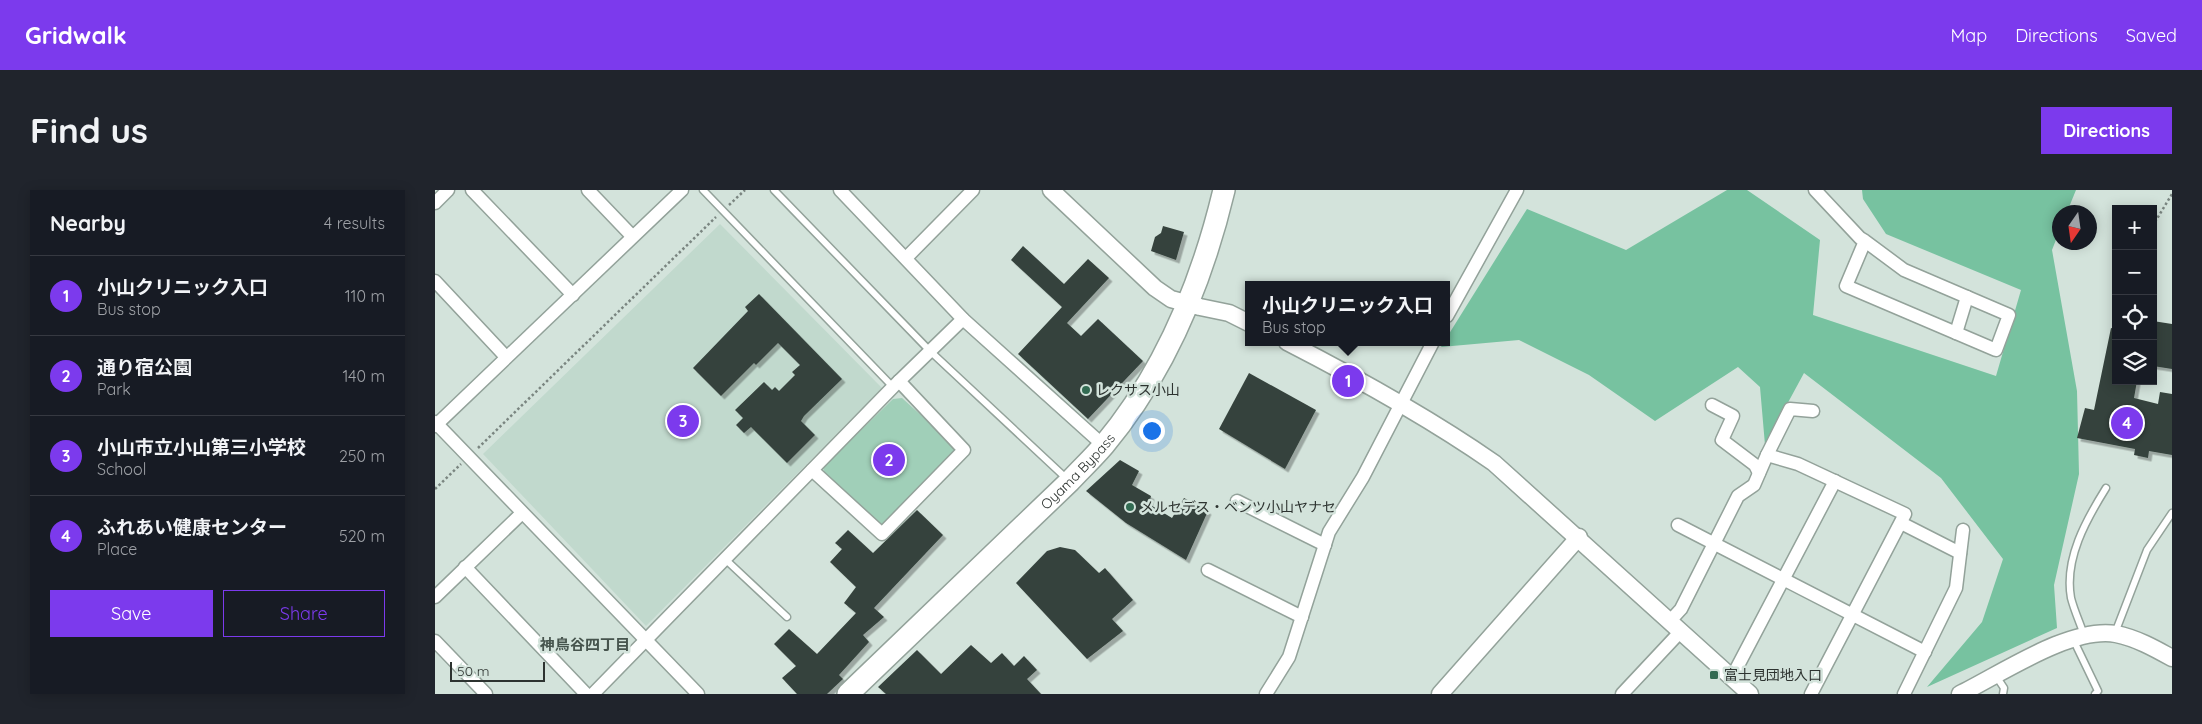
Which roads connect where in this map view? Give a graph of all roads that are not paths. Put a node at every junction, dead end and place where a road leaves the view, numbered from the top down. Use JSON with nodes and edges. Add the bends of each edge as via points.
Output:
{"nodes":[{"id":1,"x":449,"y":190,"type":"edge"},
{"id":2,"x":472,"y":190,"type":"edge"},
{"id":3,"x":588,"y":190,"type":"edge"},
{"id":4,"x":682,"y":190,"type":"edge"},
{"id":5,"x":703,"y":190,"type":"edge"},
{"id":6,"x":774,"y":190,"type":"edge"},
{"id":7,"x":840,"y":190,"type":"edge"},
{"id":8,"x":973,"y":190,"type":"edge"},
{"id":9,"x":1051,"y":190,"type":"edge"},
{"id":10,"x":1224,"y":190,"type":"edge"},
{"id":11,"x":1517,"y":190,"type":"edge"},
{"id":12,"x":1815,"y":190,"type":"edge"},
{"id":13,"x":435,"y":203,"type":"edge"},
{"id":14,"x":632,"y":236,"type":"junction"},
{"id":15,"x":1865,"y":241,"type":"junction"},
{"id":16,"x":906,"y":258,"type":"junction"},
{"id":17,"x":435,"y":281,"type":"edge"},
{"id":18,"x":573,"y":295,"type":"junction"},
{"id":19,"x":1967,"y":297,"type":"junction"},
{"id":20,"x":1188,"y":304,"type":"junction"},
{"id":21,"x":1450,"y":311,"type":"edge"},
{"id":22,"x":963,"y":319,"type":"junction"},
{"id":23,"x":1245,"y":321,"type":"edge"},
{"id":24,"x":1956,"y":333,"type":"junction"},
{"id":25,"x":1295,"y":346,"type":"edge"},
{"id":26,"x":1431,"y":346,"type":"edge"},
{"id":27,"x":930,"y":351,"type":"junction"},
{"id":28,"x":505,"y":357,"type":"junction"},
{"id":29,"x":896,"y":384,"type":"junction"},
{"id":30,"x":1402,"y":403,"type":"junction"},
{"id":31,"x":1712,"y":405,"type":"dead end"},
{"id":32,"x":1813,"y":411,"type":"dead end"},
{"id":33,"x":436,"y":424,"type":"edge"},
{"id":34,"x":1103,"y":446,"type":"junction"},
{"id":35,"x":1767,"y":455,"type":"junction"},
{"id":36,"x":813,"y":470,"type":"junction"},
{"id":37,"x":1759,"y":473,"type":"junction"},
{"id":38,"x":1070,"y":481,"type":"junction"},
{"id":39,"x":1835,"y":481,"type":"junction"},
{"id":40,"x":2107,"y":488,"type":"dead end"},
{"id":41,"x":1237,"y":501,"type":"dead end"},
{"id":42,"x":522,"y":513,"type":"junction"},
{"id":43,"x":2172,"y":513,"type":"edge"},
{"id":44,"x":1901,"y":523,"type":"junction"},
{"id":45,"x":1678,"y":526,"type":"dead end"},
{"id":46,"x":1963,"y":530,"type":"dead end"},
{"id":47,"x":1579,"y":537,"type":"junction"},
{"id":48,"x":1714,"y":544,"type":"junction"},
{"id":49,"x":1325,"y":545,"type":"junction"},
{"id":50,"x":1960,"y":553,"type":"junction"},
{"id":51,"x":725,"y":559,"type":"junction"},
{"id":52,"x":465,"y":567,"type":"junction"},
{"id":53,"x":1208,"y":570,"type":"dead end"},
{"id":54,"x":1783,"y":579,"type":"junction"},
{"id":55,"x":435,"y":597,"type":"edge"},
{"id":56,"x":1853,"y":615,"type":"junction"},
{"id":57,"x":787,"y":617,"type":"dead end"},
{"id":58,"x":1302,"y":617,"type":"junction"},
{"id":59,"x":1675,"y":626,"type":"junction"},
{"id":60,"x":2115,"y":634,"type":"junction"},
{"id":61,"x":2079,"y":636,"type":"junction"},
{"id":62,"x":646,"y":639,"type":"junction"},
{"id":63,"x":435,"y":641,"type":"edge"},
{"id":64,"x":1925,"y":652,"type":"junction"},
{"id":65,"x":2172,"y":658,"type":"edge"},
{"id":66,"x":1996,"y":676,"type":"junction"},
{"id":67,"x":1732,"y":677,"type":"junction"},
{"id":68,"x":486,"y":694,"type":"edge"},
{"id":69,"x":586,"y":694,"type":"edge"},
{"id":70,"x":593,"y":694,"type":"edge"},
{"id":71,"x":698,"y":694,"type":"edge"},
{"id":72,"x":847,"y":694,"type":"edge"},
{"id":73,"x":1266,"y":694,"type":"edge"},
{"id":74,"x":1440,"y":694,"type":"edge"},
{"id":75,"x":1622,"y":694,"type":"edge"},
{"id":76,"x":1750,"y":694,"type":"edge"},
{"id":77,"x":1811,"y":694,"type":"edge"},
{"id":78,"x":1904,"y":694,"type":"edge"},
{"id":79,"x":1960,"y":694,"type":"edge"},
{"id":80,"x":2003,"y":694,"type":"edge"},
{"id":81,"x":2095,"y":694,"type":"edge"}],
"edges":[{"from":1,"to":13,"type":"street"},
{"from":2,"to":18,"type":"street"},
{"from":3,"to":14,"type":"street"},
{"from":4,"to":14,"type":"street"},
{"from":5,"to":29,"type":"lane"},
{"from":6,"to":27,"type":"lane"},
{"from":7,"to":16,"type":"street"},
{"from":8,"to":16,"type":"street"},
{"from":9,"to":20,"type":"street","via":[[1155,288],[1171,299]]},
{"from":10,"to":20,"type":"highway","name":"Oyama Bypass","via":[[1214,232]]},
{"from":11,"to":21,"type":"street"},
{"from":12,"to":15,"type":"street"},
{"from":14,"to":18,"type":"street"},
{"from":15,"to":19,"type":"street","via":[[1904,270]]},
{"from":15,"to":24,"type":"street","via":[[1846,286]]},
{"from":16,"to":22,"type":"street"},
{"from":17,"to":28,"type":"street"},
{"from":18,"to":28,"type":"street"},
{"from":19,"to":24,"type":"street"},
{"from":19,"to":24,"type":"street","via":[[2009,315],[1996,350]]},
{"from":20,"to":23,"type":"street","via":[[1229,313]]},
{"from":20,"to":34,"type":"highway","name":"Oyama Bypass","via":[[1161,360]]},
{"from":22,"to":27,"type":"street"},
{"from":22,"to":34,"type":"street"},
{"from":25,"to":30,"type":"street"},
{"from":26,"to":30,"type":"street"},
{"from":27,"to":29,"type":"street"},
{"from":27,"to":38,"type":"lane"},
{"from":28,"to":33,"type":"street"},
{"from":29,"to":36,"type":"street"},
{"from":29,"to":36,"type":"street","via":[[965,450],[882,534]]},
{"from":30,"to":47,"type":"street","via":[[1494,463]]},
{"from":30,"to":49,"type":"street","via":[[1363,477],[1329,532]]},
{"from":31,"to":37,"type":"street","via":[[1733,416],[1722,440],[1755,465]]},
{"from":32,"to":35,"type":"street","via":[[1790,409]]},
{"from":33,"to":42,"type":"street"},
{"from":34,"to":38,"type":"highway","name":"Oyama Bypass"},
{"from":35,"to":37,"type":"street"},
{"from":35,"to":39,"type":"street","via":[[1798,464]]},
{"from":36,"to":51,"type":"street"},
{"from":37,"to":48,"type":"street","via":[[1754,485],[1738,496]]},
{"from":38,"to":72,"type":"highway","name":"Oyama Bypass"},
{"from":39,"to":44,"type":"street","via":[[1905,514]]},
{"from":39,"to":54,"type":"street"},
{"from":40,"to":61,"type":"lane","via":[[2073,555],[2071,598]]},
{"from":41,"to":49,"type":"street"},
{"from":42,"to":52,"type":"street"},
{"from":42,"to":62,"type":"street"},
{"from":43,"to":60,"type":"lane","via":[[2147,550]]},
{"from":44,"to":50,"type":"street"},
{"from":44,"to":56,"type":"street"},
{"from":45,"to":48,"type":"street"},
{"from":46,"to":50,"type":"street"},
{"from":47,"to":59,"type":"street"},
{"from":47,"to":74,"type":"street"},
{"from":48,"to":54,"type":"street"},
{"from":48,"to":59,"type":"street"},
{"from":49,"to":58,"type":"street"},
{"from":50,"to":64,"type":"street","via":[[1956,588]]},
{"from":51,"to":57,"type":"lane"},
{"from":51,"to":62,"type":"street"},
{"from":52,"to":55,"type":"street"},
{"from":52,"to":69,"type":"street"},
{"from":53,"to":58,"type":"street"},
{"from":54,"to":56,"type":"street"},
{"from":54,"to":67,"type":"street"},
{"from":56,"to":64,"type":"street"},
{"from":56,"to":77,"type":"street"},
{"from":58,"to":73,"type":"street","via":[[1289,657]]},
{"from":59,"to":67,"type":"street"},
{"from":59,"to":75,"type":"street"},
{"from":60,"to":61,"type":"street"},
{"from":60,"to":65,"type":"street"},
{"from":61,"to":66,"type":"street"},
{"from":61,"to":81,"type":"lane","via":[[2098,691]]},
{"from":62,"to":70,"type":"street"},
{"from":62,"to":71,"type":"street"},
{"from":63,"to":68,"type":"street"},
{"from":64,"to":78,"type":"street"},
{"from":66,"to":79,"type":"street"},
{"from":66,"to":80,"type":"lane"},
{"from":67,"to":76,"type":"street"}]}
